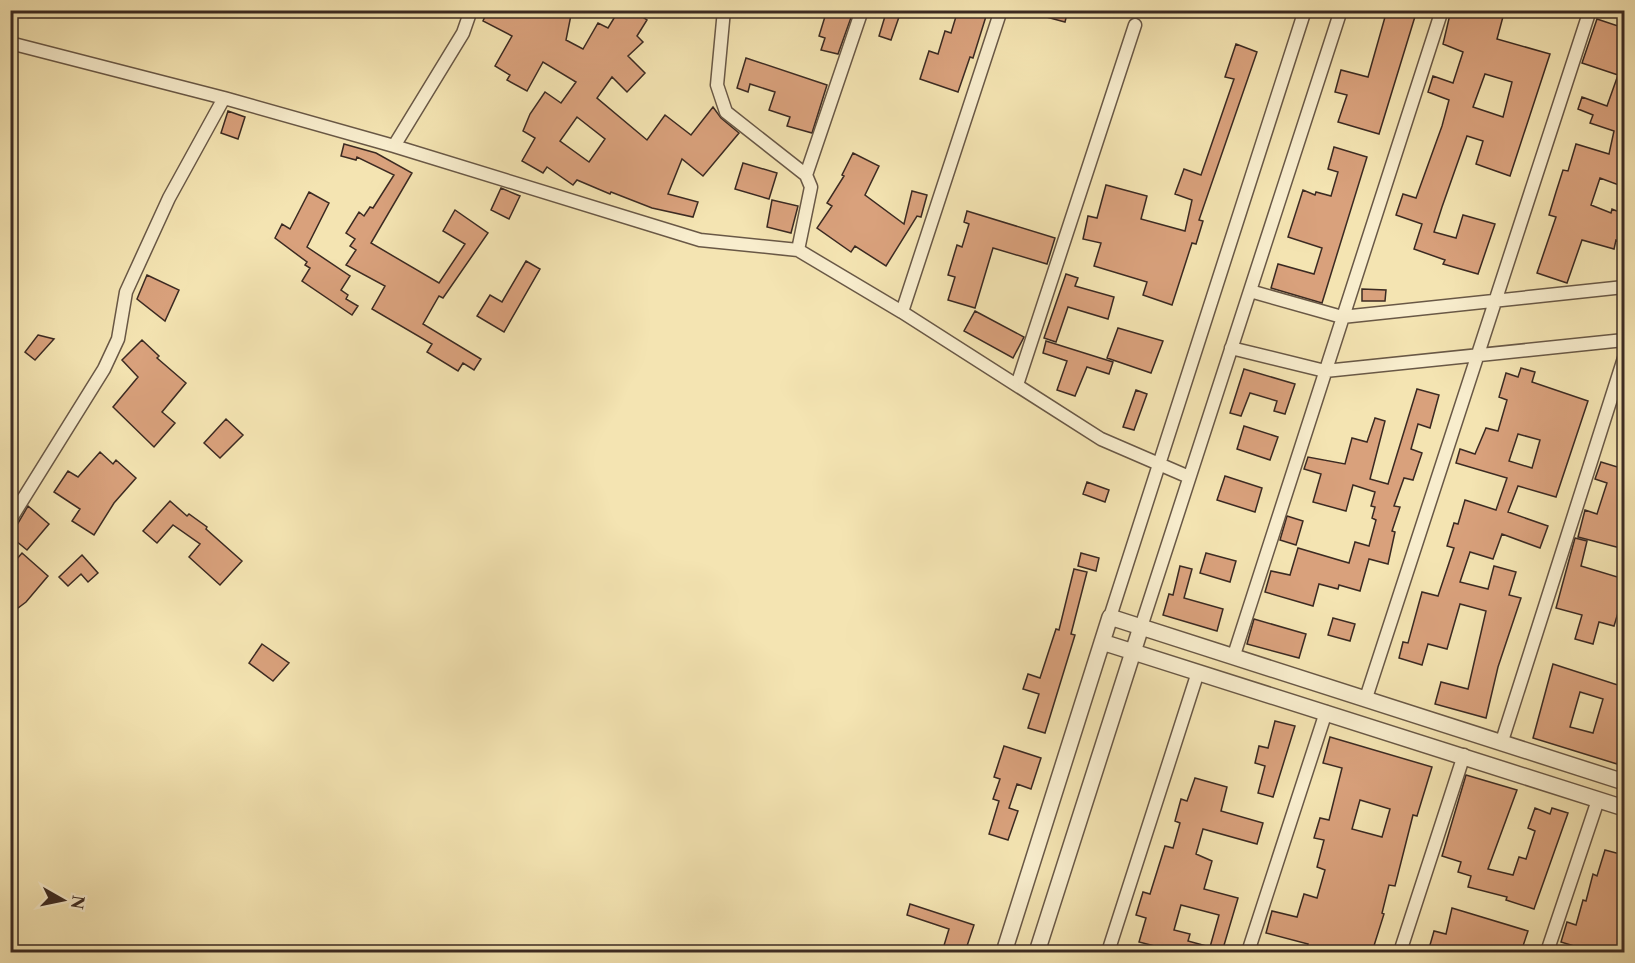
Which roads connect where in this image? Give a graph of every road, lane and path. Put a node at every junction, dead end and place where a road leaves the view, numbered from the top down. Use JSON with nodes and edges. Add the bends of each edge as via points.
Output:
{"nodes":[{"id":1,"x":471,"y":10,"type":"edge"},
{"id":2,"x":724,"y":10,"type":"edge"},
{"id":3,"x":862,"y":10,"type":"edge"},
{"id":4,"x":1000,"y":10,"type":"edge"},
{"id":5,"x":1305,"y":10,"type":"edge"},
{"id":6,"x":1341,"y":10,"type":"edge"},
{"id":7,"x":1442,"y":10,"type":"edge"},
{"id":8,"x":1590,"y":10,"type":"edge"},
{"id":9,"x":1135,"y":25,"type":"dead end"},
{"id":10,"x":10,"y":43,"type":"edge"},
{"id":11,"x":224,"y":98,"type":"junction"},
{"id":12,"x":394,"y":146,"type":"junction"},
{"id":13,"x":806,"y":175,"type":"junction"},
{"id":14,"x":798,"y":250,"type":"junction"},
{"id":15,"x":1624,"y":287,"type":"edge"},
{"id":16,"x":1250,"y":291,"type":"junction"},
{"id":17,"x":1495,"y":301,"type":"junction"},
{"id":18,"x":903,"y":312,"type":"junction"},
{"id":19,"x":1342,"y":317,"type":"junction"},
{"id":20,"x":1624,"y":340,"type":"edge"},
{"id":21,"x":1232,"y":348,"type":"junction"},
{"id":22,"x":1478,"y":353,"type":"junction"},
{"id":23,"x":1624,"y":358,"type":"edge"},
{"id":24,"x":1325,"y":371,"type":"junction"},
{"id":25,"x":1017,"y":385,"type":"junction"},
{"id":26,"x":1158,"y":466,"type":"junction"},
{"id":27,"x":1189,"y":477,"type":"junction"},
{"id":28,"x":10,"y":520,"type":"edge"},
{"id":29,"x":1110,"y":617,"type":"junction"},
{"id":30,"x":1141,"y":627,"type":"junction"},
{"id":31,"x":1102,"y":642,"type":"junction"},
{"id":32,"x":1134,"y":651,"type":"junction"},
{"id":33,"x":1234,"y":655,"type":"junction"},
{"id":34,"x":1198,"y":672,"type":"junction"},
{"id":35,"x":1366,"y":698,"type":"junction"},
{"id":36,"x":1326,"y":712,"type":"junction"},
{"id":37,"x":1502,"y":741,"type":"junction"},
{"id":38,"x":1464,"y":755,"type":"junction"},
{"id":39,"x":1624,"y":782,"type":"edge"},
{"id":40,"x":1598,"y":800,"type":"junction"},
{"id":41,"x":1624,"y":808,"type":"edge"},
{"id":42,"x":1004,"y":952,"type":"edge"},
{"id":43,"x":1037,"y":952,"type":"edge"},
{"id":44,"x":1108,"y":952,"type":"edge"},
{"id":45,"x":1248,"y":952,"type":"edge"},
{"id":46,"x":1400,"y":952,"type":"edge"},
{"id":47,"x":1547,"y":952,"type":"edge"}],
"edges":[{"from":1,"to":12,"type":"street","via":[[463,33]]},
{"from":2,"to":13,"type":"street","via":[[717,86],[726,112]]},
{"from":3,"to":13,"type":"street"},
{"from":4,"to":18,"type":"street"},
{"from":5,"to":26,"type":"street"},
{"from":6,"to":16,"type":"street"},
{"from":7,"to":19,"type":"street"},
{"from":8,"to":17,"type":"street"},
{"from":9,"to":25,"type":"street"},
{"from":10,"to":11,"type":"street"},
{"from":11,"to":12,"type":"street"},
{"from":11,"to":28,"type":"street","via":[[170,198],[126,292],[118,339],[104,369]]},
{"from":12,"to":14,"type":"street","via":[[700,240]]},
{"from":13,"to":14,"type":"street","via":[[810,187]]},
{"from":14,"to":18,"type":"street"},
{"from":15,"to":17,"type":"street"},
{"from":16,"to":19,"type":"street"},
{"from":16,"to":21,"type":"street"},
{"from":17,"to":19,"type":"street"},
{"from":17,"to":22,"type":"street"},
{"from":18,"to":25,"type":"street"},
{"from":19,"to":24,"type":"street"},
{"from":20,"to":22,"type":"street"},
{"from":21,"to":24,"type":"street"},
{"from":21,"to":27,"type":"street"},
{"from":22,"to":24,"type":"street"},
{"from":22,"to":35,"type":"street"},
{"from":23,"to":37,"type":"street"},
{"from":24,"to":33,"type":"street"},
{"from":25,"to":26,"type":"street","via":[[1101,439]]},
{"from":26,"to":27,"type":"street"},
{"from":26,"to":29,"type":"street"},
{"from":27,"to":30,"type":"street"},
{"from":29,"to":30,"type":"street"},
{"from":29,"to":31,"type":"street"},
{"from":30,"to":32,"type":"street"},
{"from":30,"to":33,"type":"street"},
{"from":31,"to":32,"type":"street"},
{"from":31,"to":42,"type":"street"},
{"from":32,"to":34,"type":"street"},
{"from":32,"to":43,"type":"street"},
{"from":33,"to":35,"type":"street"},
{"from":34,"to":36,"type":"street"},
{"from":34,"to":44,"type":"street"},
{"from":35,"to":37,"type":"street"},
{"from":36,"to":38,"type":"street"},
{"from":36,"to":45,"type":"street"},
{"from":37,"to":39,"type":"street"},
{"from":38,"to":40,"type":"street"},
{"from":38,"to":46,"type":"street"},
{"from":40,"to":41,"type":"street"},
{"from":40,"to":47,"type":"street"}]}
